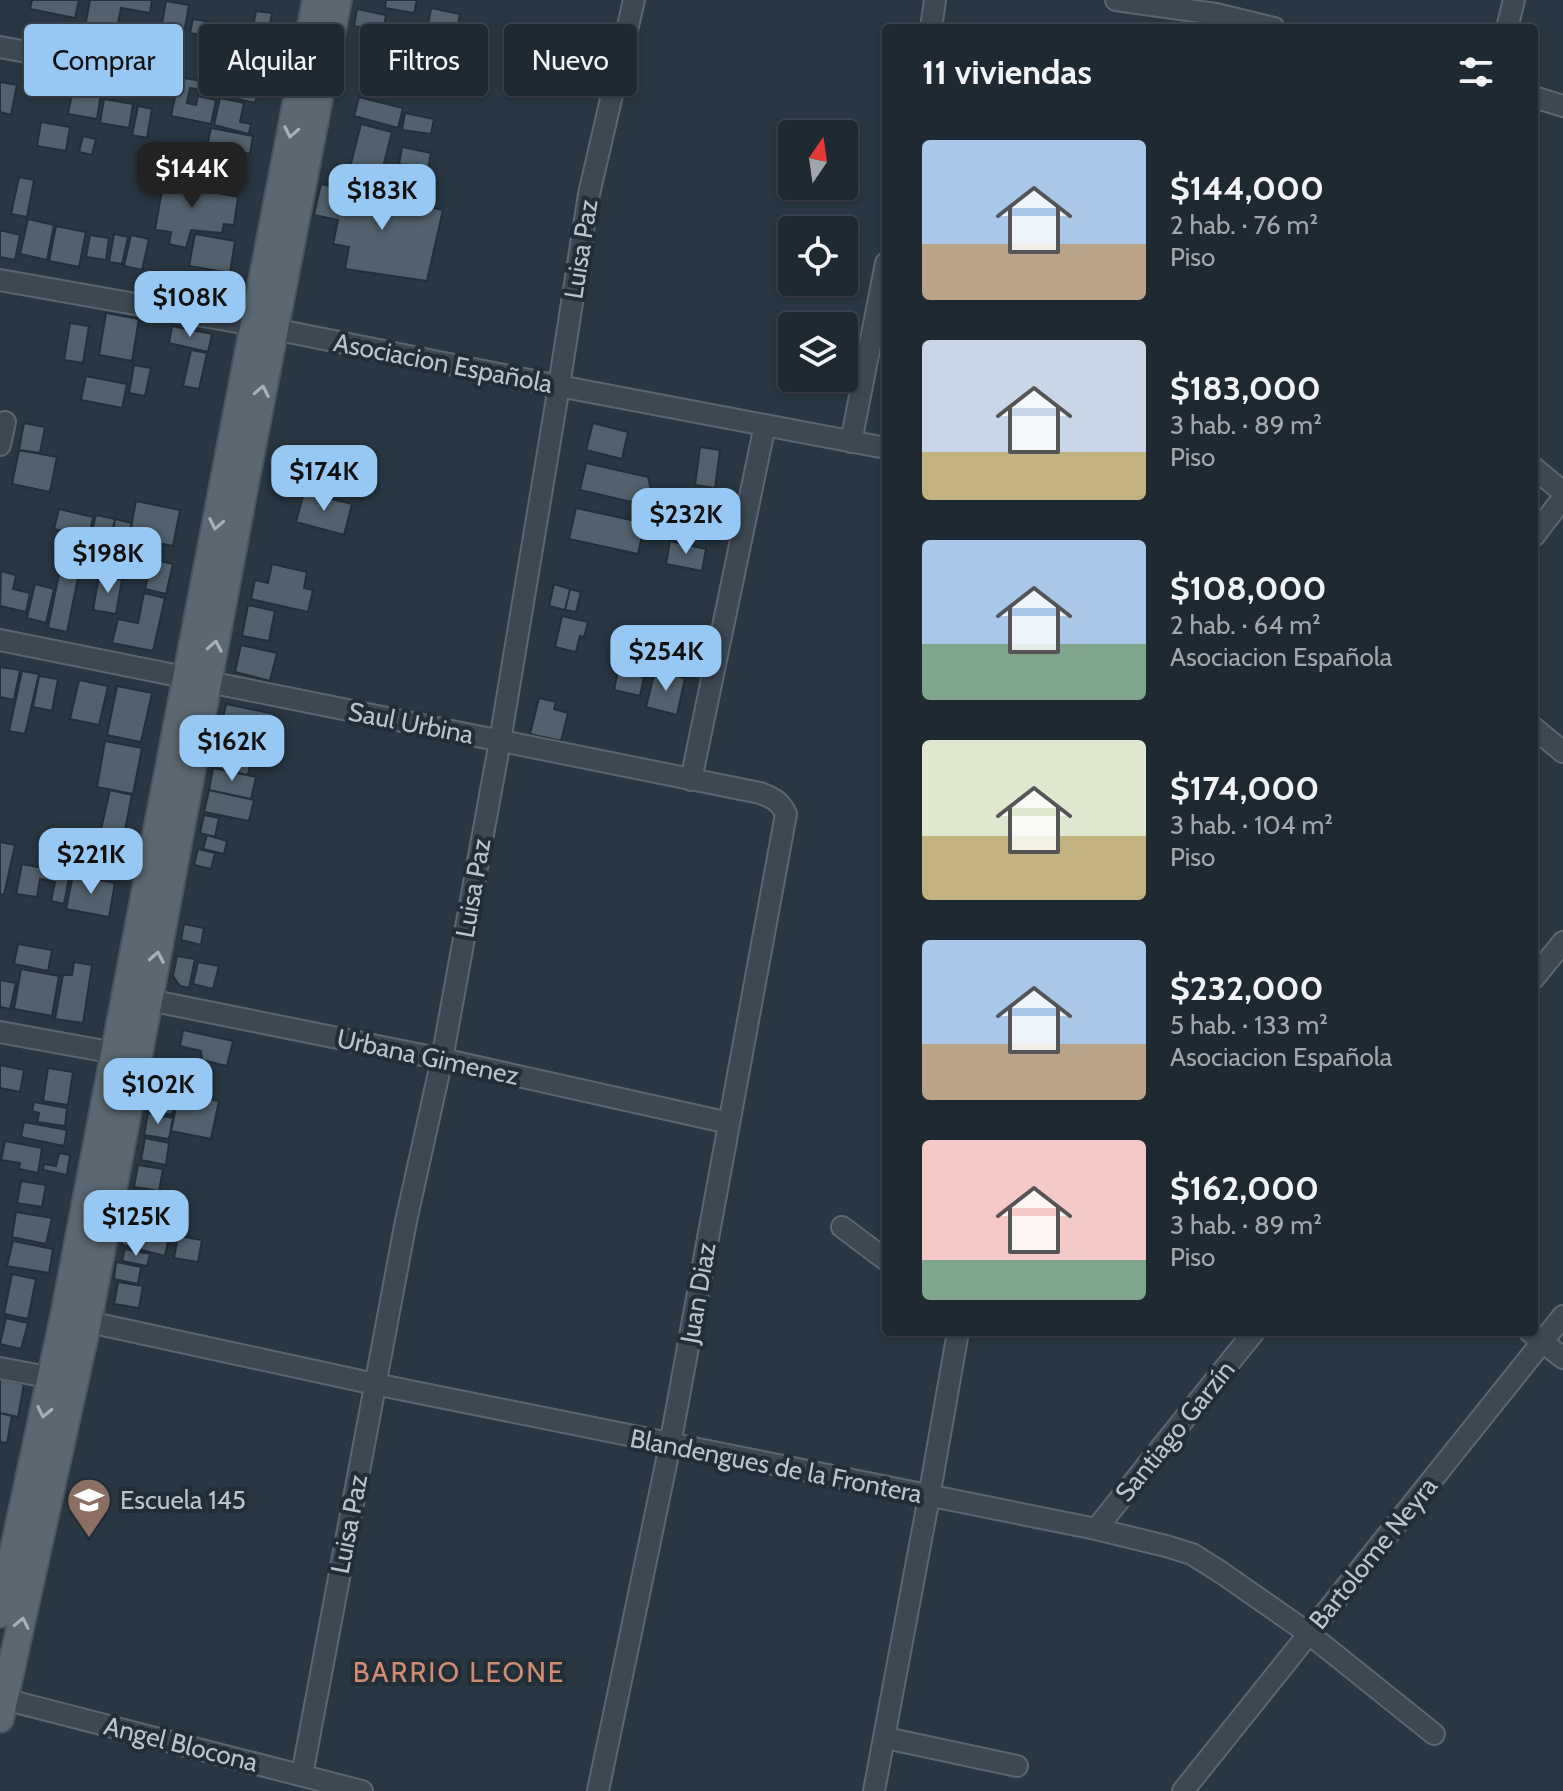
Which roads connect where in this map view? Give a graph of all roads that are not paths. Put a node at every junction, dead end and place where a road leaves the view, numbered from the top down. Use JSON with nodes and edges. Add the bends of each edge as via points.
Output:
{"nodes":[{"id":1,"x":316,"y":0,"type":"edge"},
{"id":2,"x":338,"y":0,"type":"edge"},
{"id":3,"x":634,"y":0,"type":"edge"},
{"id":4,"x":935,"y":0,"type":"edge"},
{"id":5,"x":1116,"y":0,"type":"edge"},
{"id":6,"x":1514,"y":0,"type":"edge"},
{"id":7,"x":1217,"y":7,"type":"edge"},
{"id":8,"x":1236,"y":23,"type":"edge"},
{"id":9,"x":932,"y":24,"type":"edge"},
{"id":10,"x":1508,"y":24,"type":"edge"},
{"id":11,"x":0,"y":47,"type":"edge"},
{"id":12,"x":24,"y":51,"type":"edge"},
{"id":13,"x":1538,"y":98,"type":"edge"},
{"id":14,"x":1563,"y":106,"type":"edge"},
{"id":15,"x":0,"y":280,"type":"edge"},
{"id":16,"x":882,"y":283,"type":"edge"},
{"id":17,"x":264,"y":327,"type":"junction"},
{"id":18,"x":559,"y":386,"type":"junction"},
{"id":19,"x":5,"y":422,"type":"dead end"},
{"id":20,"x":765,"y":425,"type":"junction"},
{"id":21,"x":851,"y":442,"type":"junction"},
{"id":22,"x":0,"y":445,"type":"edge"},
{"id":23,"x":882,"y":447,"type":"edge"},
{"id":24,"x":1538,"y":472,"type":"edge"},
{"id":25,"x":1563,"y":495,"type":"edge"},
{"id":26,"x":1538,"y":530,"type":"edge"},
{"id":27,"x":0,"y":640,"type":"edge"},
{"id":28,"x":197,"y":680,"type":"junction"},
{"id":29,"x":1538,"y":731,"type":"edge"},
{"id":30,"x":500,"y":741,"type":"junction"},
{"id":31,"x":1563,"y":752,"type":"edge"},
{"id":32,"x":691,"y":780,"type":"junction"},
{"id":33,"x":774,"y":798,"type":"joint"},
{"id":34,"x":1563,"y":942,"type":"edge"},
{"id":35,"x":1538,"y":973,"type":"edge"},
{"id":36,"x":138,"y":998,"type":"junction"},
{"id":37,"x":0,"y":1032,"type":"edge"},
{"id":38,"x":126,"y":1055,"type":"junction"},
{"id":39,"x":442,"y":1059,"type":"junction"},
{"id":40,"x":729,"y":1123,"type":"junction"},
{"id":41,"x":842,"y":1227,"type":"dead end"},
{"id":42,"x":882,"y":1257,"type":"edge"},
{"id":43,"x":1563,"y":1316,"type":"edge"},
{"id":44,"x":76,"y":1319,"type":"junction"},
{"id":45,"x":1538,"y":1335,"type":"edge"},
{"id":46,"x":957,"y":1336,"type":"edge"},
{"id":47,"x":1251,"y":1336,"type":"edge"},
{"id":48,"x":1536,"y":1337,"type":"edge"},
{"id":49,"x":1563,"y":1358,"type":"edge"},
{"id":50,"x":0,"y":1368,"type":"edge"},
{"id":51,"x":62,"y":1380,"type":"junction"},
{"id":52,"x":375,"y":1384,"type":"junction"},
{"id":53,"x":670,"y":1445,"type":"junction"},
{"id":54,"x":929,"y":1497,"type":"junction"},
{"id":55,"x":1096,"y":1529,"type":"junction"},
{"id":56,"x":0,"y":1614,"type":"edge"},
{"id":57,"x":1308,"y":1633,"type":"junction"},
{"id":58,"x":2,"y":1706,"type":"edge"},
{"id":59,"x":1434,"y":1734,"type":"dead end"},
{"id":60,"x":886,"y":1738,"type":"junction"},
{"id":61,"x":1017,"y":1766,"type":"dead end"},
{"id":62,"x":302,"y":1775,"type":"junction"},
{"id":63,"x":362,"y":1791,"type":"edge"},
{"id":64,"x":598,"y":1791,"type":"edge"},
{"id":65,"x":874,"y":1791,"type":"edge"},
{"id":66,"x":1183,"y":1791,"type":"edge"}],
"edges":[{"from":1,"to":17,"type":"main road","one_way":true},
{"from":2,"to":17,"type":"main road"},
{"from":3,"to":18,"type":"street","name":"Luisa Paz","via":[[589,194]]},
{"from":4,"to":9,"type":"street"},
{"from":5,"to":7,"type":"street"},
{"from":6,"to":10,"type":"street"},
{"from":7,"to":8,"type":"street"},
{"from":11,"to":12,"type":"street"},
{"from":13,"to":14,"type":"street"},
{"from":15,"to":17,"type":"street","name":"Asociacion Española"},
{"from":16,"to":21,"type":"street"},
{"from":17,"to":18,"type":"street","name":"Asociacion Española"},
{"from":17,"to":28,"type":"main road"},
{"from":18,"to":20,"type":"street","name":"Asociacion Española"},
{"from":18,"to":30,"type":"street","name":"Luisa Paz"},
{"from":19,"to":22,"type":"street"},
{"from":20,"to":21,"type":"street","name":"Asociacion Española"},
{"from":20,"to":32,"type":"street"},
{"from":21,"to":23,"type":"street","name":"Asociacion Española"},
{"from":24,"to":25,"type":"street"},
{"from":25,"to":26,"type":"street"},
{"from":27,"to":28,"type":"street","name":"Saul Urbina"},
{"from":28,"to":30,"type":"street","name":"Saul Urbina"},
{"from":28,"to":36,"type":"main road"},
{"from":29,"to":31,"type":"street"},
{"from":30,"to":32,"type":"street","name":"Saul Urbina"},
{"from":30,"to":39,"type":"street","name":"Luisa Paz"},
{"from":32,"to":33,"type":"street","name":"Saul Urbina"},
{"from":33,"to":40,"type":"street","name":"Juan Diaz","via":[[786,814]]},
{"from":34,"to":35,"type":"street"},
{"from":36,"to":38,"type":"main road"},
{"from":36,"to":39,"type":"street","name":"Urbana Gimenez"},
{"from":37,"to":38,"type":"street"},
{"from":38,"to":44,"type":"main road"},
{"from":39,"to":40,"type":"street","name":"Urbana Gimenez"},
{"from":39,"to":52,"type":"street","name":"Luisa Paz"},
{"from":40,"to":53,"type":"street","name":"Juan Diaz"},
{"from":41,"to":42,"type":"street"},
{"from":43,"to":45,"type":"street","name":"Bartolome Neyra"},
{"from":44,"to":51,"type":"main road"},
{"from":44,"to":52,"type":"street","name":"Blandengues de la Frontera"},
{"from":46,"to":54,"type":"street"},
{"from":47,"to":55,"type":"street","name":"Santiago Garzín"},
{"from":48,"to":49,"type":"street"},
{"from":48,"to":57,"type":"street","name":"Bartolome Neyra"},
{"from":50,"to":51,"type":"street"},
{"from":51,"to":56,"type":"main road","one_way":true},
{"from":58,"to":51,"type":"main road","one_way":true},
{"from":52,"to":53,"type":"street","name":"Blandengues de la Frontera"},
{"from":52,"to":62,"type":"street","name":"Luisa Paz"},
{"from":53,"to":54,"type":"street","name":"Blandengues de la Frontera"},
{"from":53,"to":64,"type":"street","name":"Juan Diaz"},
{"from":54,"to":55,"type":"street","name":"Blandengues de la Frontera"},
{"from":54,"to":60,"type":"street"},
{"from":55,"to":57,"type":"street","name":"Blandengues de la Frontera","via":[[1192,1554]]},
{"from":57,"to":59,"type":"street","name":"Blandengues de la Frontera"},
{"from":57,"to":66,"type":"street","name":"Bartolome Neyra"},
{"from":58,"to":62,"type":"street","name":"Angel Blocona"},
{"from":60,"to":61,"type":"street"},
{"from":60,"to":65,"type":"street"},
{"from":62,"to":63,"type":"street","name":"Angel Blocona"}]}
